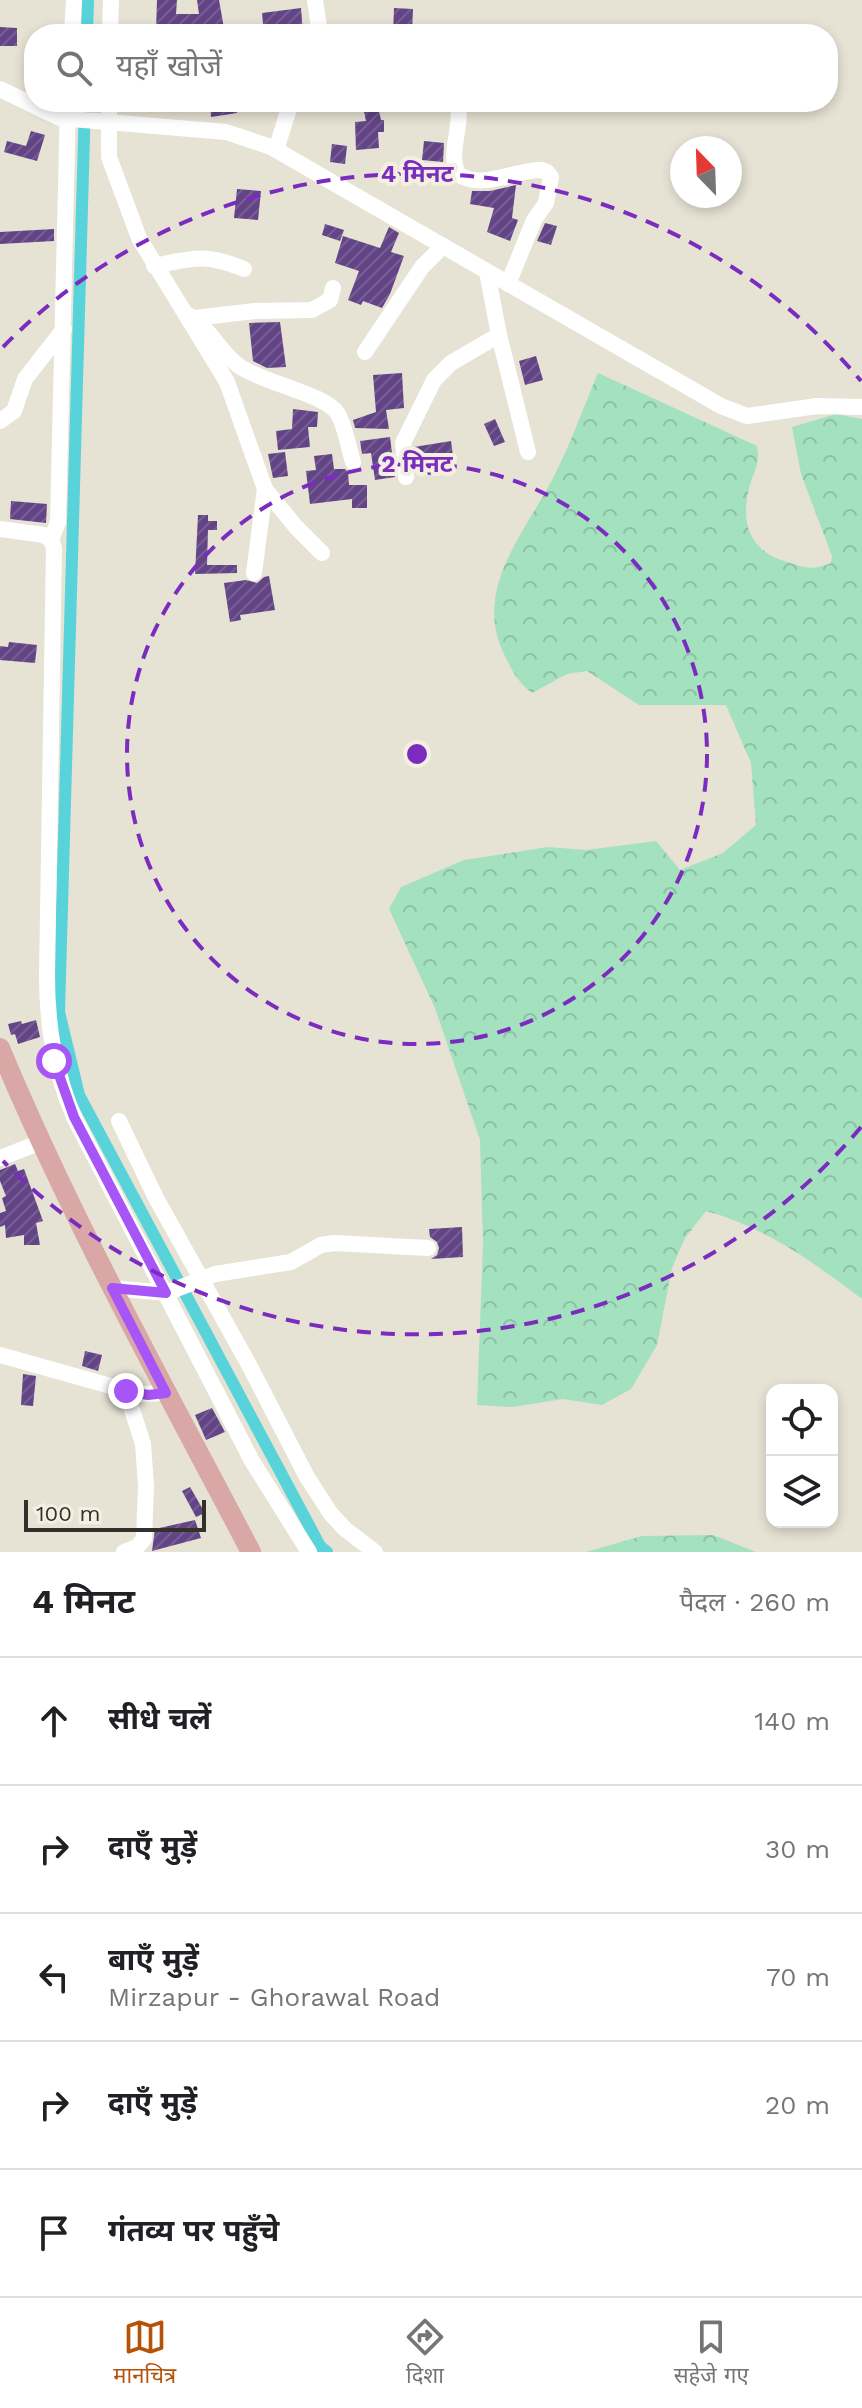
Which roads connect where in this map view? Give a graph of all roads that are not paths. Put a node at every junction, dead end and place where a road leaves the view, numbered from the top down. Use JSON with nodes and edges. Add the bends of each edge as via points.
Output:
{"nodes":[{"id":1,"x":74,"y":0,"type":"edge"},
{"id":2,"x":111,"y":0,"type":"edge"},
{"id":3,"x":315,"y":0,"type":"edge"},
{"id":4,"x":73,"y":24,"type":"edge"},
{"id":5,"x":110,"y":24,"type":"edge"},
{"id":6,"x":319,"y":24,"type":"edge"},
{"id":7,"x":0,"y":89,"type":"edge"},
{"id":8,"x":24,"y":101,"type":"edge"},
{"id":9,"x":44,"y":112,"type":"edge"},
{"id":10,"x":106,"y":112,"type":"edge"},
{"id":11,"x":288,"y":112,"type":"edge"},
{"id":12,"x":458,"y":112,"type":"edge"},
{"id":13,"x":71,"y":114,"type":"edge"},
{"id":14,"x":102,"y":122,"type":"junction"},
{"id":15,"x":276,"y":150,"type":"junction"},
{"id":16,"x":443,"y":246,"type":"junction"},
{"id":17,"x":154,"y":266,"type":"junction"},
{"id":18,"x":244,"y":269,"type":"dead end"},
{"id":19,"x":487,"y":272,"type":"junction"},
{"id":20,"x":508,"y":284,"type":"junction"},
{"id":21,"x":333,"y":288,"type":"dead end"},
{"id":22,"x":188,"y":314,"type":"junction"},
{"id":23,"x":64,"y":329,"type":"junction"},
{"id":24,"x":499,"y":335,"type":"junction"},
{"id":25,"x":365,"y":352,"type":"dead end"},
{"id":26,"x":862,"y":407,"type":"edge"},
{"id":27,"x":0,"y":421,"type":"edge"},
{"id":28,"x":528,"y":452,"type":"dead end"},
{"id":29,"x":353,"y":462,"type":"dead end"},
{"id":30,"x":406,"y":477,"type":"dead end"},
{"id":31,"x":265,"y":489,"type":"junction"},
{"id":32,"x":0,"y":529,"type":"edge"},
{"id":33,"x":51,"y":540,"type":"junction"},
{"id":34,"x":322,"y":553,"type":"dead end"},
{"id":35,"x":254,"y":573,"type":"dead end"},
{"id":36,"x":0,"y":1048,"type":"edge"},
{"id":37,"x":9,"y":1091,"type":"edge"},
{"id":38,"x":119,"y":1121,"type":"dead end"},
{"id":39,"x":41,"y":1142,"type":"junction"},
{"id":40,"x":0,"y":1158,"type":"edge"},
{"id":41,"x":428,"y":1248,"type":"dead end"},
{"id":42,"x":197,"y":1280,"type":"junction"},
{"id":43,"x":112,"y":1288,"type":"junction"},
{"id":44,"x":169,"y":1292,"type":"junction"},
{"id":45,"x":0,"y":1355,"type":"edge"},
{"id":46,"x":126,"y":1391,"type":"junction"},
{"id":47,"x":166,"y":1393,"type":"junction"},
{"id":48,"x":124,"y":1552,"type":"edge"},
{"id":49,"x":251,"y":1552,"type":"edge"},
{"id":50,"x":309,"y":1552,"type":"edge"},
{"id":51,"x":375,"y":1552,"type":"edge"}],
"edges":[{"from":1,"to":4,"type":"street"},
{"from":2,"to":5,"type":"street"},
{"from":3,"to":6,"type":"street"},
{"from":7,"to":8,"type":"street"},
{"from":9,"to":13,"type":"street","via":[[54,117]]},
{"from":10,"to":14,"type":"street"},
{"from":11,"to":15,"type":"street"},
{"from":12,"to":20,"type":"street","via":[[454,165],[458,174],[496,179],[542,170],[551,177],[546,203]]},
{"from":13,"to":14,"type":"street"},
{"from":13,"to":23,"type":"street"},
{"from":14,"to":15,"type":"street","via":[[226,132]]},
{"from":14,"to":17,"type":"street","via":[[109,157]]},
{"from":15,"to":16,"type":"street"},
{"from":16,"to":19,"type":"street"},
{"from":16,"to":25,"type":"street"},
{"from":17,"to":18,"type":"street","via":[[208,258]]},
{"from":17,"to":22,"type":"street"},
{"from":19,"to":20,"type":"street"},
{"from":19,"to":24,"type":"street"},
{"from":20,"to":26,"type":"street","via":[[747,416],[817,406]]},
{"from":21,"to":22,"type":"street","via":[[330,300],[312,310]]},
{"from":22,"to":29,"type":"street","via":[[241,368],[333,408]]},
{"from":22,"to":31,"type":"street","via":[[227,382]]},
{"from":23,"to":27,"type":"street","via":[[25,379],[14,411]]},
{"from":23,"to":33,"type":"street","via":[[58,522]]},
{"from":24,"to":28,"type":"street"},
{"from":24,"to":30,"type":"street","via":[[451,363],[434,380],[403,443]]},
{"from":31,"to":34,"type":"street"},
{"from":31,"to":35,"type":"street"},
{"from":32,"to":33,"type":"street"},
{"from":33,"to":44,"type":"street","via":[[55,558],[47,1015],[54,1061],[74,1117]]},
{"from":36,"to":37,"type":"main road"},
{"from":37,"to":39,"type":"main road"},
{"from":38,"to":42,"type":"street"},
{"from":39,"to":40,"type":"street"},
{"from":39,"to":43,"type":"main road"},
{"from":41,"to":42,"type":"street","via":[[334,1243],[291,1262]]},
{"from":42,"to":44,"type":"street"},
{"from":42,"to":51,"type":"street","via":[[248,1363],[318,1497],[345,1529]]},
{"from":43,"to":44,"type":"street"},
{"from":43,"to":47,"type":"main road"},
{"from":44,"to":50,"type":"street","via":[[252,1461]]},
{"from":45,"to":46,"type":"street"},
{"from":46,"to":47,"type":"street"},
{"from":46,"to":48,"type":"street","via":[[143,1444],[146,1486],[144,1539]]},
{"from":47,"to":49,"type":"main road"}]}
